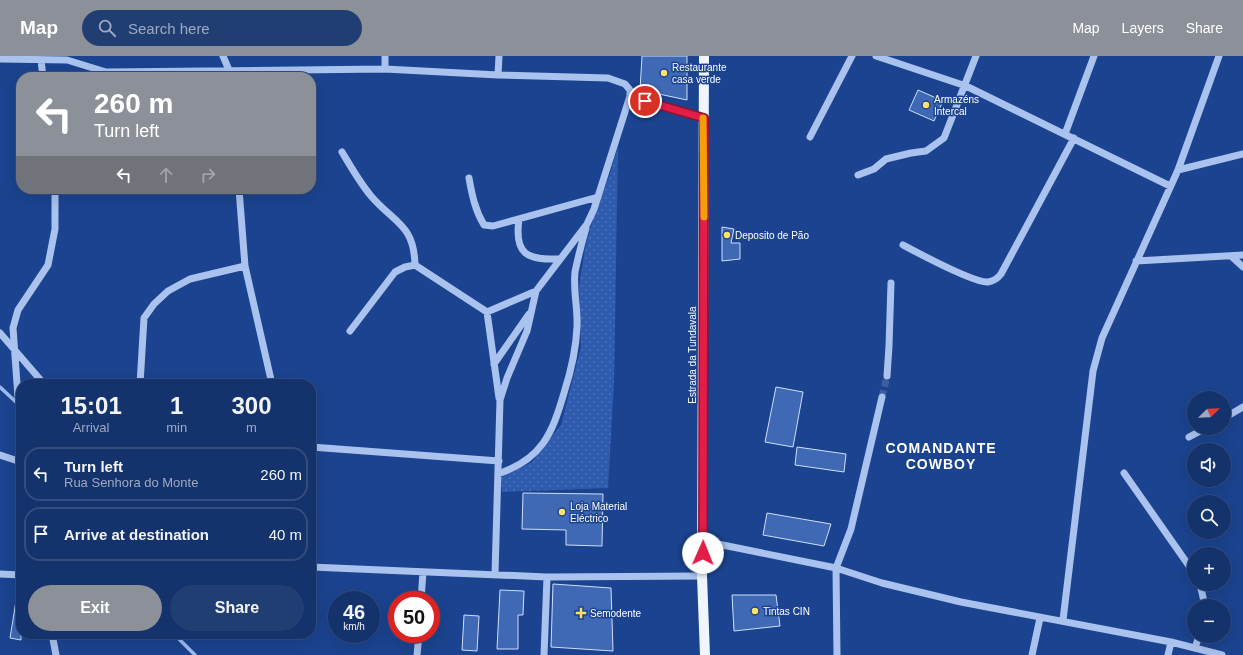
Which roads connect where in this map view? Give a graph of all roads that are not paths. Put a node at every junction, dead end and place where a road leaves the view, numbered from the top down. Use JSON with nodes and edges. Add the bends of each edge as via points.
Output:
{"nodes":[{"id":1,"x":223,"y":56,"type":"edge"},
{"id":2,"x":385,"y":56,"type":"edge"},
{"id":3,"x":499,"y":56,"type":"edge"},
{"id":4,"x":704,"y":56,"type":"edge"},
{"id":5,"x":852,"y":56,"type":"edge"},
{"id":6,"x":876,"y":56,"type":"edge"},
{"id":7,"x":976,"y":56,"type":"edge"},
{"id":8,"x":1094,"y":56,"type":"edge"},
{"id":9,"x":1219,"y":56,"type":"edge"},
{"id":10,"x":66,"y":57,"type":"edge"},
{"id":11,"x":0,"y":59,"type":"edge"},
{"id":12,"x":41,"y":60,"type":"junction"},
{"id":13,"x":385,"y":69,"type":"junction"},
{"id":14,"x":42,"y":72,"type":"edge"},
{"id":15,"x":106,"y":72,"type":"edge"},
{"id":16,"x":229,"y":72,"type":"edge"},
{"id":17,"x":292,"y":72,"type":"edge"},
{"id":18,"x":498,"y":75,"type":"junction"},
{"id":19,"x":966,"y":86,"type":"junction"},
{"id":20,"x":630,"y":96,"type":"junction"},
{"id":21,"x":704,"y":118,"type":"junction"},
{"id":22,"x":1066,"y":134,"type":"junction"},
{"id":23,"x":810,"y":137,"type":"dead end"},
{"id":24,"x":1074,"y":138,"type":"junction"},
{"id":25,"x":342,"y":152,"type":"dead end"},
{"id":26,"x":1243,"y":154,"type":"edge"},
{"id":27,"x":1178,"y":170,"type":"junction"},
{"id":28,"x":858,"y":175,"type":"dead end"},
{"id":29,"x":469,"y":178,"type":"dead end"},
{"id":30,"x":1170,"y":186,"type":"junction"},
{"id":31,"x":55,"y":194,"type":"edge"},
{"id":32,"x":239,"y":194,"type":"edge"},
{"id":33,"x":598,"y":197,"type":"junction"},
{"id":34,"x":519,"y":219,"type":"junction"},
{"id":35,"x":587,"y":224,"type":"junction"},
{"id":36,"x":903,"y":245,"type":"dead end"},
{"id":37,"x":1243,"y":255,"type":"edge"},
{"id":38,"x":1230,"y":256,"type":"junction"},
{"id":39,"x":560,"y":259,"type":"junction"},
{"id":40,"x":1136,"y":261,"type":"junction"},
{"id":41,"x":415,"y":265,"type":"junction"},
{"id":42,"x":246,"y":266,"type":"junction"},
{"id":43,"x":1243,"y":267,"type":"edge"},
{"id":44,"x":891,"y":284,"type":"dead end"},
{"id":45,"x":536,"y":291,"type":"junction"},
{"id":46,"x":531,"y":311,"type":"junction"},
{"id":47,"x":487,"y":312,"type":"junction"},
{"id":48,"x":350,"y":331,"type":"dead end"},
{"id":49,"x":0,"y":333,"type":"edge"},
{"id":50,"x":13,"y":348,"type":"junction"},
{"id":51,"x":494,"y":364,"type":"junction"},
{"id":52,"x":887,"y":376,"type":"tunnel mouth"},
{"id":53,"x":40,"y":379,"type":"edge"},
{"id":54,"x":140,"y":379,"type":"edge"},
{"id":55,"x":271,"y":379,"type":"edge"},
{"id":56,"x":16,"y":382,"type":"edge"},
{"id":57,"x":882,"y":397,"type":"tunnel mouth"},
{"id":58,"x":500,"y":400,"type":"junction"},
{"id":59,"x":1243,"y":407,"type":"edge"},
{"id":60,"x":1231,"y":414,"type":"edge"},
{"id":61,"x":1194,"y":435,"type":"edge"},
{"id":62,"x":1190,"y":437,"type":"dead end"},
{"id":63,"x":316,"y":448,"type":"edge"},
{"id":64,"x":0,"y":455,"type":"edge"},
{"id":65,"x":16,"y":460,"type":"edge"},
{"id":66,"x":499,"y":461,"type":"junction"},
{"id":67,"x":1124,"y":473,"type":"dead end"},
{"id":68,"x":498,"y":474,"type":"junction"},
{"id":69,"x":703,"y":541,"type":"junction"},
{"id":70,"x":1187,"y":563,"type":"edge"},
{"id":71,"x":316,"y":567,"type":"edge"},
{"id":72,"x":836,"y":568,"type":"junction"},
{"id":73,"x":422,"y":572,"type":"junction"},
{"id":74,"x":0,"y":574,"type":"edge"},
{"id":75,"x":495,"y":574,"type":"junction"},
{"id":76,"x":16,"y":575,"type":"edge"},
{"id":77,"x":702,"y":576,"type":"junction"},
{"id":78,"x":547,"y":577,"type":"junction"},
{"id":79,"x":421,"y":591,"type":"edge"},
{"id":80,"x":1040,"y":618,"type":"junction"},
{"id":81,"x":1063,"y":620,"type":"junction"},
{"id":82,"x":53,"y":639,"type":"edge"},
{"id":83,"x":1171,"y":642,"type":"junction"},
{"id":84,"x":418,"y":643,"type":"edge"},
{"id":85,"x":1196,"y":643,"type":"edge"},
{"id":86,"x":1195,"y":648,"type":"junction"},
{"id":87,"x":56,"y":655,"type":"edge"},
{"id":88,"x":417,"y":655,"type":"edge"},
{"id":89,"x":544,"y":655,"type":"edge"},
{"id":90,"x":705,"y":655,"type":"edge"},
{"id":91,"x":837,"y":655,"type":"edge"},
{"id":92,"x":1032,"y":655,"type":"edge"},
{"id":93,"x":1168,"y":655,"type":"edge"},
{"id":94,"x":1222,"y":655,"type":"edge"}],
"edges":[{"from":1,"to":16,"type":"street"},
{"from":2,"to":13,"type":"street"},
{"from":3,"to":18,"type":"street"},
{"from":4,"to":21,"type":"main road","name":"Estrada da Tundavala"},
{"from":5,"to":23,"type":"street"},
{"from":6,"to":19,"type":"street"},
{"from":7,"to":19,"type":"street"},
{"from":8,"to":22,"type":"street"},
{"from":9,"to":27,"type":"street"},
{"from":10,"to":12,"type":"street"},
{"from":10,"to":15,"type":"street"},
{"from":11,"to":12,"type":"street"},
{"from":12,"to":14,"type":"street"},
{"from":13,"to":17,"type":"street"},
{"from":13,"to":18,"type":"street"},
{"from":18,"to":20,"type":"street","via":[[608,78],[625,84],[630,90]]},
{"from":19,"to":22,"type":"street"},
{"from":19,"to":28,"type":"street","via":[[944,138],[926,151],[891,157],[874,169]]},
{"from":20,"to":21,"type":"street"},
{"from":20,"to":33,"type":"street"},
{"from":21,"to":69,"type":"main road","name":"Estrada da Tundavala"},
{"from":22,"to":24,"type":"street"},
{"from":24,"to":30,"type":"street"},
{"from":24,"to":36,"type":"street","via":[[996,279],[988,282],[979,280]]},
{"from":25,"to":41,"type":"street","via":[[369,194],[406,230],[414,248]]},
{"from":26,"to":27,"type":"street"},
{"from":27,"to":30,"type":"street"},
{"from":29,"to":34,"type":"street","via":[[473,201],[484,225],[493,226]]},
{"from":30,"to":40,"type":"street"},
{"from":31,"to":50,"type":"street","via":[[55,229],[48,265],[18,310],[12,328]]},
{"from":32,"to":42,"type":"street"},
{"from":33,"to":34,"type":"street"},
{"from":33,"to":35,"type":"street"},
{"from":34,"to":39,"type":"street","via":[[517,235],[524,252],[533,258]]},
{"from":35,"to":39,"type":"street"},
{"from":35,"to":68,"type":"street","via":[[575,274],[578,326],[574,362],[554,427],[545,442],[530,457],[516,468]]},
{"from":37,"to":38,"type":"street"},
{"from":38,"to":40,"type":"street"},
{"from":38,"to":43,"type":"street"},
{"from":39,"to":45,"type":"street"},
{"from":40,"to":81,"type":"street","via":[[1102,338],[1093,371]]},
{"from":41,"to":47,"type":"street"},
{"from":41,"to":48,"type":"street","via":[[395,272]]},
{"from":42,"to":54,"type":"street","via":[[190,279],[168,291],[154,304],[144,318]]},
{"from":42,"to":55,"type":"street"},
{"from":44,"to":52,"type":"street"},
{"from":45,"to":46,"type":"street"},
{"from":45,"to":47,"type":"street"},
{"from":46,"to":51,"type":"street"},
{"from":46,"to":58,"type":"street","via":[[527,331]]},
{"from":47,"to":51,"type":"street"},
{"from":49,"to":50,"type":"street"},
{"from":50,"to":53,"type":"street"},
{"from":50,"to":56,"type":"street"},
{"from":51,"to":58,"type":"street"},
{"from":57,"to":72,"type":"street","via":[[851,529]]},
{"from":58,"to":66,"type":"street"},
{"from":59,"to":60,"type":"street"},
{"from":61,"to":62,"type":"street"},
{"from":63,"to":66,"type":"street"},
{"from":64,"to":65,"type":"street"},
{"from":66,"to":68,"type":"street"},
{"from":67,"to":70,"type":"street"},
{"from":68,"to":75,"type":"street"},
{"from":69,"to":72,"type":"street"},
{"from":69,"to":77,"type":"main road","name":"Estrada da Tundavala"},
{"from":71,"to":73,"type":"street"},
{"from":72,"to":80,"type":"street","via":[[889,585]]},
{"from":72,"to":91,"type":"street"},
{"from":73,"to":75,"type":"street"},
{"from":73,"to":79,"type":"street"},
{"from":74,"to":76,"type":"street"},
{"from":75,"to":78,"type":"street"},
{"from":77,"to":78,"type":"street"},
{"from":77,"to":90,"type":"main road","name":"Estrada da Tundavala"},
{"from":78,"to":89,"type":"street"},
{"from":80,"to":81,"type":"street"},
{"from":80,"to":92,"type":"street"},
{"from":81,"to":83,"type":"street"},
{"from":82,"to":87,"type":"street"},
{"from":83,"to":86,"type":"street"},
{"from":83,"to":93,"type":"street"},
{"from":84,"to":88,"type":"street"},
{"from":85,"to":86,"type":"street"},
{"from":86,"to":94,"type":"street"}]}
